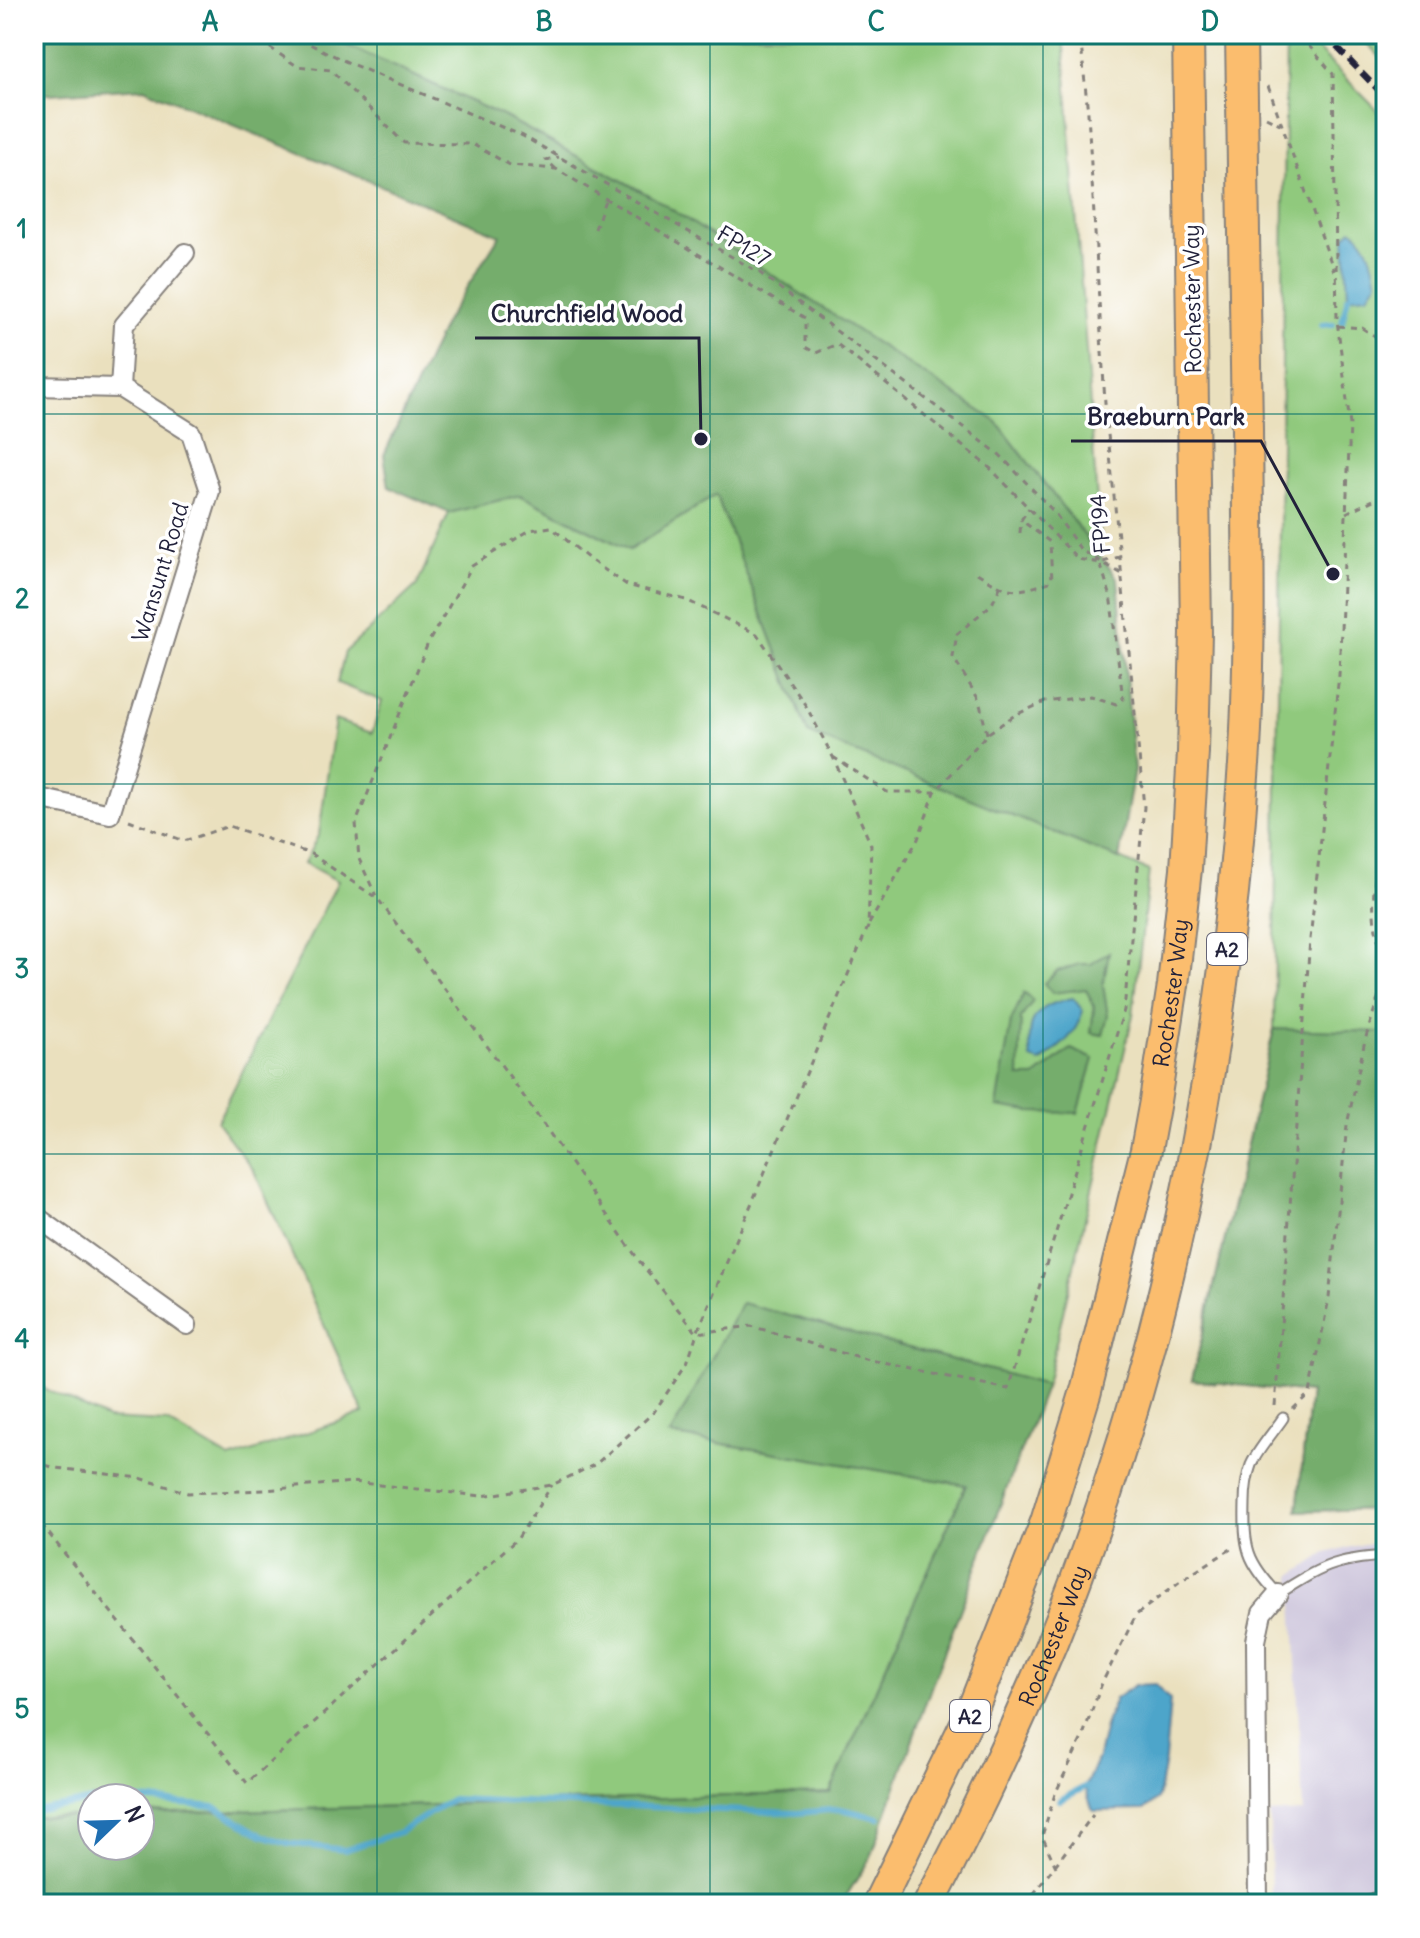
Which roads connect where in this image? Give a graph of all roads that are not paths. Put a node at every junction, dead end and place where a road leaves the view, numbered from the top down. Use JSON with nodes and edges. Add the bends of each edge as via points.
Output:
{"nodes":[{"id":1,"x":1188,"y":35,"type":"edge"},
{"id":2,"x":1241,"y":43,"type":"edge"},
{"id":3,"x":185,"y":253,"type":"dead end"},
{"id":4,"x":34,"y":386,"type":"edge"},
{"id":5,"x":120,"y":388,"type":"junction"},
{"id":6,"x":34,"y":797,"type":"edge"},
{"id":7,"x":34,"y":1215,"type":"edge"},
{"id":8,"x":187,"y":1325,"type":"dead end"},
{"id":9,"x":1283,"y":1418,"type":"road end"},
{"id":10,"x":1384,"y":1556,"type":"edge"},
{"id":11,"x":1386,"y":1569,"type":"edge"},
{"id":12,"x":1278,"y":1594,"type":"junction"},
{"id":13,"x":878,"y":1904,"type":"edge"},
{"id":14,"x":929,"y":1904,"type":"edge"},
{"id":15,"x":1258,"y":1904,"type":"edge"}],
"edges":[{"from":1,"to":13,"type":"highway","name":"Rochester Way","number":"A2","via":[[1193,752],[1180,927],[1155,1101],[1086,1391],[1046,1522],[972,1711]]},
{"from":2,"to":14,"type":"highway","name":"Rochester Way","number":"A2","via":[[1249,617],[1245,746],[1221,1002],[1200,1128],[1173,1259],[1098,1516],[1052,1641],[979,1807]]},
{"from":3,"to":5,"type":"street","via":[[124,325]]},
{"from":4,"to":5,"type":"street"},
{"from":5,"to":6,"type":"street","name":"Wansunt Road","via":[[191,433],[210,491],[110,814]]},
{"from":7,"to":8,"type":"street"},
{"from":9,"to":12,"type":"lane","via":[[1251,1465],[1245,1495],[1244,1540],[1252,1561]]},
{"from":10,"to":11,"type":"lane"},
{"from":10,"to":12,"type":"lane","via":[[1324,1566]]},
{"from":12,"to":15,"type":"street","via":[[1262,1613],[1256,1641]]}]}
